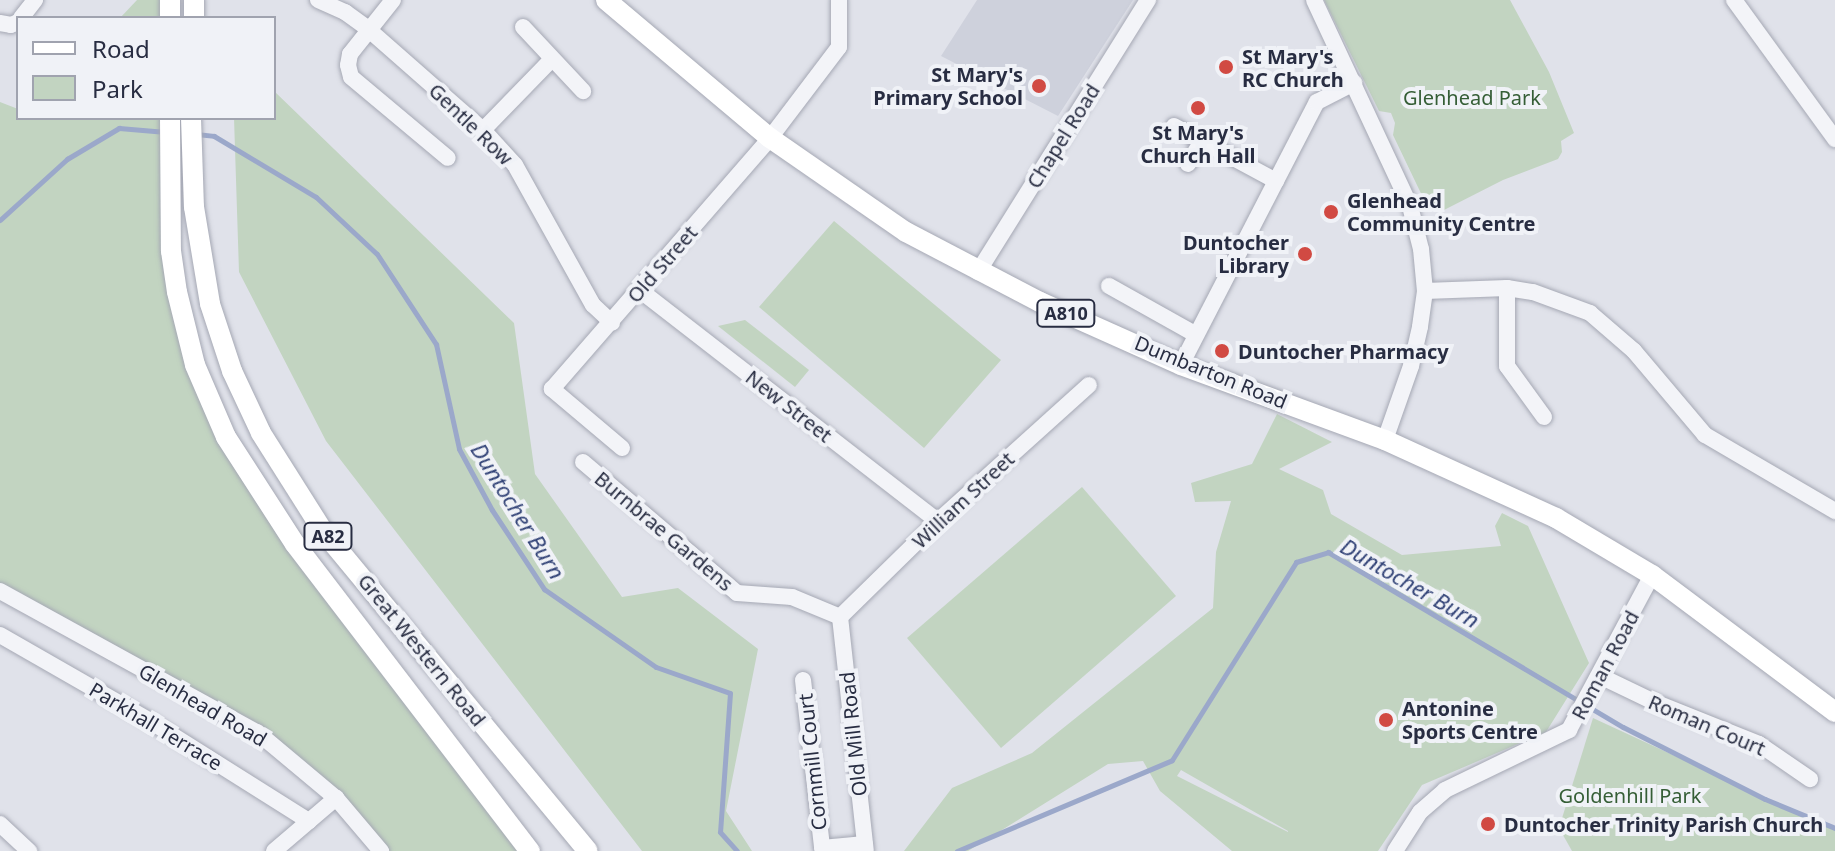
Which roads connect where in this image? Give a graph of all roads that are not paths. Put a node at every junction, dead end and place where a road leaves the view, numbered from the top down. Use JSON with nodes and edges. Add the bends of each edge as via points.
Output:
{"nodes":[{"id":1,"x":318,"y":0,"type":"edge"},
{"id":2,"x":393,"y":0,"type":"edge"},
{"id":3,"x":606,"y":0,"type":"edge"},
{"id":4,"x":839,"y":0,"type":"edge"},
{"id":5,"x":1148,"y":0,"type":"edge"},
{"id":6,"x":1314,"y":0,"type":"edge"},
{"id":7,"x":1734,"y":0,"type":"edge"},
{"id":8,"x":523,"y":27,"type":"dead end"},
{"id":9,"x":368,"y":29,"type":"junction"},
{"id":10,"x":552,"y":59,"type":"junction"},
{"id":11,"x":1354,"y":83,"type":"junction"},
{"id":12,"x":583,"y":91,"type":"dead end"},
{"id":13,"x":170,"y":120,"type":"edge"},
{"id":14,"x":191,"y":120,"type":"edge"},
{"id":15,"x":1174,"y":126,"type":"dead end"},
{"id":16,"x":483,"y":130,"type":"junction"},
{"id":17,"x":770,"y":138,"type":"junction"},
{"id":18,"x":1835,"y":139,"type":"edge"},
{"id":19,"x":1202,"y":141,"type":"junction"},
{"id":20,"x":448,"y":158,"type":"dead end"},
{"id":21,"x":1188,"y":164,"type":"dead end"},
{"id":22,"x":1276,"y":181,"type":"junction"},
{"id":23,"x":978,"y":272,"type":"junction"},
{"id":24,"x":1109,"y":286,"type":"dead end"},
{"id":25,"x":1507,"y":288,"type":"junction"},
{"id":26,"x":641,"y":291,"type":"junction"},
{"id":27,"x":1425,"y":291,"type":"junction"},
{"id":28,"x":612,"y":323,"type":"junction"},
{"id":29,"x":1195,"y":334,"type":"junction"},
{"id":30,"x":1181,"y":365,"type":"junction"},
{"id":31,"x":1089,"y":385,"type":"dead end"},
{"id":32,"x":1544,"y":417,"type":"dead end"},
{"id":33,"x":1385,"y":440,"type":"junction"},
{"id":34,"x":622,"y":448,"type":"dead end"},
{"id":35,"x":583,"y":462,"type":"dead end"},
{"id":36,"x":1835,"y":511,"type":"edge"},
{"id":37,"x":938,"y":521,"type":"junction"},
{"id":38,"x":1652,"y":575,"type":"junction"},
{"id":39,"x":0,"y":591,"type":"edge"},
{"id":40,"x":840,"y":617,"type":"junction"},
{"id":41,"x":0,"y":635,"type":"edge"},
{"id":42,"x":803,"y":680,"type":"dead end"},
{"id":43,"x":1597,"y":681,"type":"junction"},
{"id":44,"x":1835,"y":712,"type":"edge"},
{"id":45,"x":1810,"y":779,"type":"dead end"},
{"id":46,"x":336,"y":798,"type":"junction"},
{"id":47,"x":309,"y":821,"type":"junction"},
{"id":48,"x":0,"y":824,"type":"edge"},
{"id":49,"x":866,"y":848,"type":"edge"},
{"id":50,"x":29,"y":851,"type":"edge"},
{"id":51,"x":274,"y":851,"type":"edge"},
{"id":52,"x":381,"y":851,"type":"edge"},
{"id":53,"x":530,"y":851,"type":"edge"},
{"id":54,"x":588,"y":851,"type":"edge"},
{"id":55,"x":1395,"y":851,"type":"edge"}],
"edges":[{"from":1,"to":9,"type":"street","name":"Gentle Row"},
{"from":2,"to":9,"type":"street"},
{"from":3,"to":17,"type":"main road","name":"Dumbarton Road","number":"A810"},
{"from":4,"to":17,"type":"street","name":"Old Street","via":[[839,47]]},
{"from":5,"to":23,"type":"street","name":"Chapel Road"},
{"from":6,"to":11,"type":"street"},
{"from":7,"to":18,"type":"street"},
{"from":8,"to":10,"type":"street"},
{"from":9,"to":16,"type":"street","name":"Gentle Row"},
{"from":9,"to":20,"type":"street","via":[[350,54],[351,77]]},
{"from":10,"to":12,"type":"street"},
{"from":10,"to":16,"type":"street"},
{"from":11,"to":22,"type":"street","via":[[1317,102]]},
{"from":11,"to":27,"type":"street","via":[[1410,206]]},
{"from":13,"to":53,"type":"main road","name":"Great Western Road","number":"A82","via":[[171,251],[185,331],[226,437],[295,544]]},
{"from":14,"to":54,"type":"main road","name":"Great Western Road","number":"A82","via":[[199,248],[210,304],[232,371],[279,466],[323,531]]},
{"from":15,"to":19,"type":"street"},
{"from":16,"to":28,"type":"street","name":"Gentle Row","via":[[515,165],[593,305]]},
{"from":17,"to":23,"type":"main road","name":"Dumbarton Road","number":"A810","via":[[906,232]]},
{"from":17,"to":26,"type":"street","name":"Old Street"},
{"from":19,"to":21,"type":"street"},
{"from":19,"to":22,"type":"street"},
{"from":22,"to":29,"type":"street"},
{"from":23,"to":30,"type":"main road","name":"Dumbarton Road","number":"A810"},
{"from":24,"to":29,"type":"street"},
{"from":25,"to":27,"type":"street"},
{"from":25,"to":32,"type":"street","via":[[1507,366]]},
{"from":25,"to":36,"type":"street","via":[[1590,313],[1634,351],[1705,435]]},
{"from":26,"to":28,"type":"street","name":"Old Street"},
{"from":26,"to":37,"type":"street","name":"New Street"},
{"from":27,"to":33,"type":"street","via":[[1411,366]]},
{"from":28,"to":34,"type":"street","name":"Old Street","via":[[552,389]]},
{"from":29,"to":30,"type":"street"},
{"from":30,"to":33,"type":"main road","name":"Dumbarton Road","number":"A810"},
{"from":31,"to":37,"type":"street","name":"William Street"},
{"from":33,"to":38,"type":"main road","name":"Dumbarton Road","number":"A810","via":[[1556,518]]},
{"from":35,"to":40,"type":"street","name":"Burnbrae Gardens","via":[[737,593],[792,597]]},
{"from":37,"to":40,"type":"street","name":"William Street"},
{"from":38,"to":43,"type":"street","name":"Roman Road"},
{"from":38,"to":44,"type":"main road","name":"Dumbarton Road","number":"A810"},
{"from":39,"to":46,"type":"street","name":"Glenhead Road","via":[[257,732]]},
{"from":40,"to":49,"type":"street","name":"Old Mill Road"},
{"from":41,"to":47,"type":"street","name":"Parkhall Terrace"},
{"from":42,"to":49,"type":"street","name":"Cornmill Court","via":[[822,848]]},
{"from":43,"to":45,"type":"street","name":"Roman Court","via":[[1759,744]]},
{"from":43,"to":55,"type":"street","name":"Roman Road","via":[[1576,722],[1547,744],[1431,800]]},
{"from":46,"to":47,"type":"street"},
{"from":46,"to":52,"type":"street","name":"Glenhead Road"},
{"from":47,"to":51,"type":"street"},
{"from":48,"to":50,"type":"street"}]}
